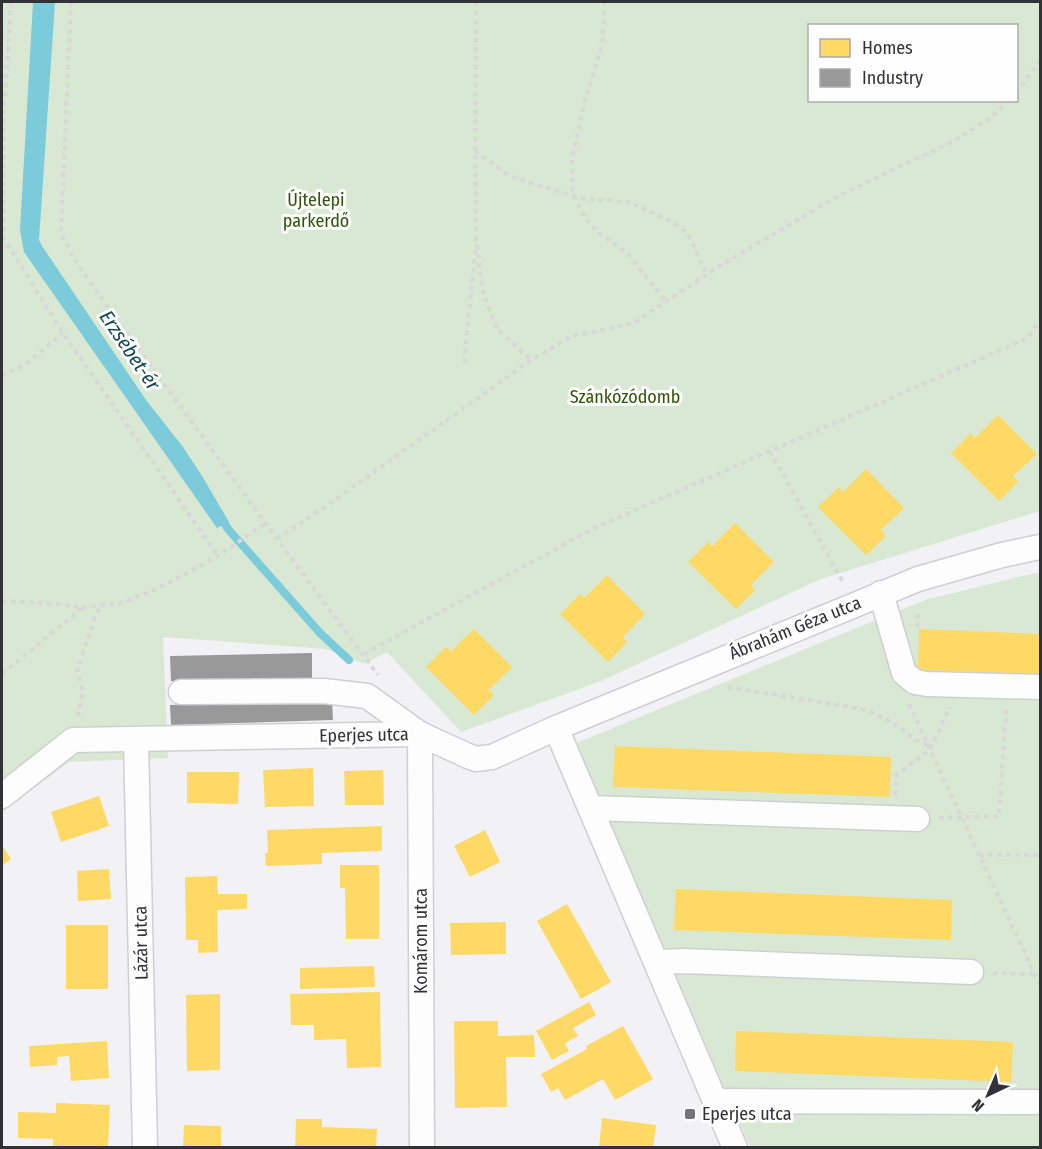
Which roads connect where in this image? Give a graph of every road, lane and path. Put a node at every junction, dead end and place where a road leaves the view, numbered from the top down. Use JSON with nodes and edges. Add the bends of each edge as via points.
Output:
{"nodes":[{"id":1,"x":11,"y":2,"type":"edge"},
{"id":2,"x":70,"y":2,"type":"edge"},
{"id":3,"x":476,"y":2,"type":"edge"},
{"id":4,"x":605,"y":2,"type":"edge"},
{"id":5,"x":1041,"y":60,"type":"edge"},
{"id":6,"x":1018,"y":92,"type":"edge"},
{"id":7,"x":1008,"y":102,"type":"edge"},
{"id":8,"x":475,"y":151,"type":"junction"},
{"id":9,"x":573,"y":195,"type":"junction"},
{"id":10,"x":476,"y":238,"type":"junction"},
{"id":11,"x":707,"y":274,"type":"junction"},
{"id":12,"x":666,"y":302,"type":"junction"},
{"id":13,"x":1041,"y":319,"type":"edge"},
{"id":14,"x":63,"y":333,"type":"junction"},
{"id":15,"x":531,"y":360,"type":"junction"},
{"id":16,"x":464,"y":362,"type":"dead end"},
{"id":17,"x":2,"y":376,"type":"edge"},
{"id":18,"x":770,"y":451,"type":"junction"},
{"id":19,"x":266,"y":523,"type":"junction"},
{"id":20,"x":277,"y":539,"type":"junction"},
{"id":21,"x":1041,"y":547,"type":"edge"},
{"id":22,"x":218,"y":556,"type":"junction"},
{"id":23,"x":881,"y":593,"type":"junction"},
{"id":24,"x":2,"y":601,"type":"edge"},
{"id":25,"x":855,"y":604,"type":"junction"},
{"id":26,"x":101,"y":606,"type":"junction"},
{"id":27,"x":82,"y":608,"type":"junction"},
{"id":28,"x":2,"y":674,"type":"edge"},
{"id":29,"x":960,"y":685,"type":"junction"},
{"id":30,"x":1007,"y":686,"type":"junction"},
{"id":31,"x":728,"y":687,"type":"dead end"},
{"id":32,"x":1041,"y":687,"type":"edge"},
{"id":33,"x":181,"y":692,"type":"dead end"},
{"id":34,"x":905,"y":695,"type":"dead end"},
{"id":35,"x":556,"y":728,"type":"junction"},
{"id":36,"x":420,"y":734,"type":"junction"},
{"id":37,"x":73,"y":740,"type":"junction"},
{"id":38,"x":136,"y":740,"type":"junction"},
{"id":39,"x":930,"y":748,"type":"junction"},
{"id":40,"x":2,"y":796,"type":"edge"},
{"id":41,"x":590,"y":808,"type":"junction"},
{"id":42,"x":962,"y":817,"type":"junction"},
{"id":43,"x":893,"y":818,"type":"junction"},
{"id":44,"x":917,"y":819,"type":"joint"},
{"id":45,"x":979,"y":855,"type":"junction"},
{"id":46,"x":1041,"y":855,"type":"edge"},
{"id":47,"x":656,"y":962,"type":"junction"},
{"id":48,"x":971,"y":972,"type":"joint"},
{"id":49,"x":1035,"y":974,"type":"junction"},
{"id":50,"x":1041,"y":986,"type":"edge"},
{"id":51,"x":715,"y":1101,"type":"junction"},
{"id":52,"x":1035,"y":1102,"type":"dead end"},
{"id":53,"x":145,"y":1148,"type":"edge"},
{"id":54,"x":422,"y":1148,"type":"edge"},
{"id":55,"x":735,"y":1148,"type":"edge"}],
"edges":[{"from":1,"to":14,"type":"path","via":[[4,114],[4,239]]},
{"from":2,"to":19,"type":"path","via":[[61,233],[79,267]]},
{"from":3,"to":8,"type":"path"},
{"from":4,"to":9,"type":"path","via":[[602,44],[572,159]]},
{"from":5,"to":6,"type":"path"},
{"from":7,"to":11,"type":"path","via":[[952,142],[842,194]]},
{"from":8,"to":9,"type":"path","via":[[508,175]]},
{"from":8,"to":10,"type":"path"},
{"from":9,"to":11,"type":"path","via":[[629,202],[680,227],[689,236]]},
{"from":9,"to":12,"type":"path","via":[[597,232],[628,254]]},
{"from":10,"to":15,"type":"path","via":[[483,293],[498,330]]},
{"from":10,"to":16,"type":"path"},
{"from":11,"to":12,"type":"path"},
{"from":12,"to":15,"type":"path","via":[[634,323],[573,336]]},
{"from":13,"to":18,"type":"path","via":[[1028,338]]},
{"from":14,"to":17,"type":"path","via":[[26,364]]},
{"from":14,"to":22,"type":"path"},
{"from":15,"to":20,"type":"path"},
{"from":18,"to":20,"type":"path","via":[[592,529],[364,654]]},
{"from":18,"to":25,"type":"path"},
{"from":19,"to":20,"type":"path"},
{"from":19,"to":22,"type":"path"},
{"from":21,"to":23,"type":"street","name":"Ábrahám Géza utca","via":[[918,579]]},
{"from":22,"to":26,"type":"path","via":[[139,596]]},
{"from":23,"to":25,"type":"street","name":"Ábrahám Géza utca"},
{"from":23,"to":29,"type":"street","via":[[904,673],[915,682]]},
{"from":24,"to":27,"type":"path"},
{"from":25,"to":35,"type":"street","name":"Ábrahám Géza utca"},
{"from":26,"to":27,"type":"path"},
{"from":26,"to":37,"type":"path","via":[[77,671],[82,691]]},
{"from":27,"to":28,"type":"path"},
{"from":29,"to":30,"type":"street"},
{"from":29,"to":39,"type":"path"},
{"from":30,"to":32,"type":"street"},
{"from":30,"to":42,"type":"path","via":[[999,816]]},
{"from":31,"to":39,"type":"path","via":[[868,710]]},
{"from":33,"to":36,"type":"street","via":[[324,691],[367,696]]},
{"from":34,"to":39,"type":"path"},
{"from":35,"to":36,"type":"street","name":"Eperjes utca","via":[[483,759]]},
{"from":35,"to":41,"type":"street"},
{"from":36,"to":38,"type":"street","name":"Eperjes utca"},
{"from":36,"to":54,"type":"street","name":"Komárom utca"},
{"from":37,"to":38,"type":"street","name":"Eperjes utca"},
{"from":37,"to":40,"type":"street"},
{"from":38,"to":53,"type":"street","name":"Lázár utca"},
{"from":39,"to":42,"type":"path"},
{"from":39,"to":43,"type":"path","via":[[897,774]]},
{"from":41,"to":43,"type":"street"},
{"from":41,"to":47,"type":"street"},
{"from":42,"to":44,"type":"path"},
{"from":42,"to":45,"type":"path"},
{"from":43,"to":44,"type":"street"},
{"from":45,"to":46,"type":"path"},
{"from":45,"to":49,"type":"path"},
{"from":47,"to":48,"type":"street"},
{"from":47,"to":51,"type":"street"},
{"from":48,"to":49,"type":"path"},
{"from":49,"to":50,"type":"path"},
{"from":51,"to":52,"type":"street"},
{"from":51,"to":55,"type":"street"}]}
